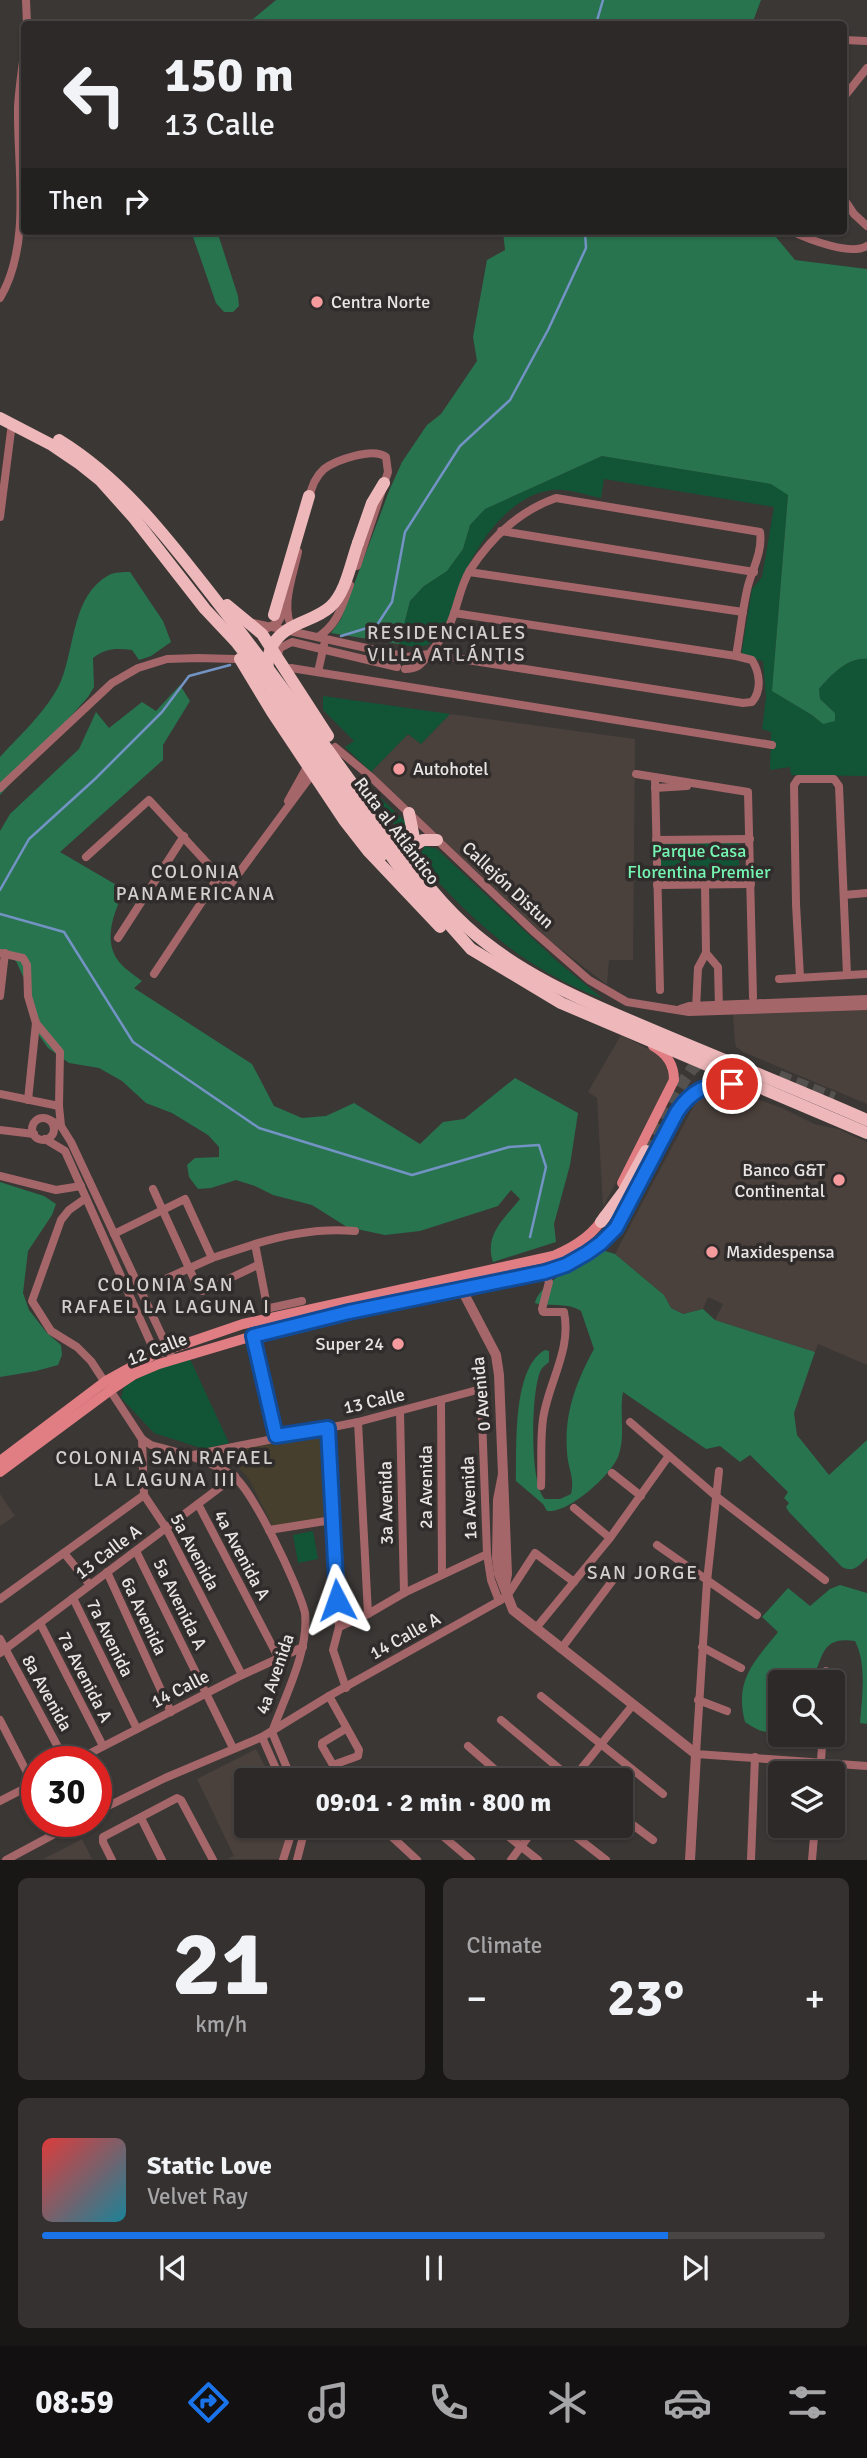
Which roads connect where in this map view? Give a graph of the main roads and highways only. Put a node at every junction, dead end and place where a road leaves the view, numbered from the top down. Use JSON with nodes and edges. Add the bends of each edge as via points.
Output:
{"nodes":[{"id":1,"x":0,"y":410,"type":"edge"},
{"id":2,"x":6,"y":421,"type":"edge"},
{"id":3,"x":100,"y":480,"type":"junction"},
{"id":4,"x":384,"y":483,"type":"road end"},
{"id":5,"x":309,"y":496,"type":"road end"},
{"id":6,"x":205,"y":586,"type":"junction"},
{"id":7,"x":205,"y":609,"type":"junction"},
{"id":8,"x":274,"y":615,"type":"dead end"},
{"id":9,"x":229,"y":623,"type":"dead end"},
{"id":10,"x":409,"y":813,"type":"road end"},
{"id":11,"x":437,"y":841,"type":"road end"},
{"id":12,"x":393,"y":842,"type":"junction"},
{"id":13,"x":413,"y":846,"type":"junction"},
{"id":14,"x":409,"y":863,"type":"junction"},
{"id":15,"x":389,"y":874,"type":"junction"},
{"id":16,"x":471,"y":949,"type":"junction"},
{"id":17,"x":624,"y":1031,"type":"junction"},
{"id":18,"x":757,"y":1087,"type":"junction"},
{"id":19,"x":834,"y":1098,"type":"tunnel mouth"},
{"id":20,"x":867,"y":1112,"type":"edge"},
{"id":21,"x":867,"y":1120,"type":"edge"},
{"id":22,"x":867,"y":1133,"type":"edge"},
{"id":23,"x":646,"y":1151,"type":"tunnel mouth"},
{"id":24,"x":601,"y":1222,"type":"junction"},
{"id":25,"x":609,"y":1236,"type":"junction"},
{"id":26,"x":566,"y":1250,"type":"junction"},
{"id":27,"x":170,"y":1354,"type":"junction"},
{"id":28,"x":109,"y":1385,"type":"junction"},
{"id":29,"x":0,"y":1461,"type":"edge"},
{"id":30,"x":0,"y":1472,"type":"edge"}],
"edges":[{"from":1,"to":6,"type":"highway","name":"Ruta al Atlántico","via":[[88,458],[144,512]]},
{"from":2,"to":3,"type":"highway","name":"Ruta al Atlántico","via":[[52,445]]},
{"from":3,"to":7,"type":"highway","name":"Ruta al Atlántico"},
{"from":3,"to":9,"type":"highway","via":[[134,512]]},
{"from":4,"to":15,"type":"highway","bridge":true,"via":[[372,503],[338,598],[327,610],[279,635],[269,655],[267,676],[284,718]]},
{"from":5,"to":8,"type":"highway"},
{"from":6,"to":12,"type":"highway","name":"Ruta al Atlántico"},
{"from":6,"to":12,"type":"highway","via":[[262,634],[386,823]]},
{"from":7,"to":15,"type":"highway","via":[[344,820]]},
{"from":7,"to":16,"type":"highway","name":"Ruta al Atlántico","via":[[286,708],[401,870]]},
{"from":10,"to":13,"type":"highway"},
{"from":11,"to":13,"type":"highway","via":[[423,839]]},
{"from":12,"to":14,"type":"highway","name":"Ruta al Atlántico"},
{"from":13,"to":14,"type":"highway"},
{"from":14,"to":21,"type":"highway","name":"Ruta al Atlántico","via":[[479,937],[554,986]]},
{"from":15,"to":16,"type":"highway","via":[[440,927]]},
{"from":16,"to":17,"type":"highway","name":"Ruta al Atlántico","via":[[561,1003]]},
{"from":17,"to":18,"type":"highway","name":"Ruta al Atlántico"},
{"from":17,"to":24,"type":"main road","name":"12 Calle","via":[[666,1056],[674,1080]]},
{"from":18,"to":22,"type":"highway","name":"Ruta al Atlántico"},
{"from":18,"to":25,"type":"main road","name":"12 Calle","via":[[713,1084],[686,1098]]},
{"from":19,"to":20,"type":"highway"},
{"from":23,"to":24,"type":"highway"},
{"from":24,"to":26,"type":"main road","name":"12 Calle"},
{"from":25,"to":26,"type":"main road","via":[[599,1234]]},
{"from":25,"to":27,"type":"main road","name":"12 Calle","via":[[576,1260],[545,1272]]},
{"from":26,"to":27,"type":"main road","name":"12 Calle","via":[[537,1261],[243,1324]]},
{"from":27,"to":28,"type":"main road","name":"12 Calle"},
{"from":28,"to":29,"type":"main road","name":"12 Calle"},
{"from":28,"to":30,"type":"main road","name":"12 Calle"}]}
